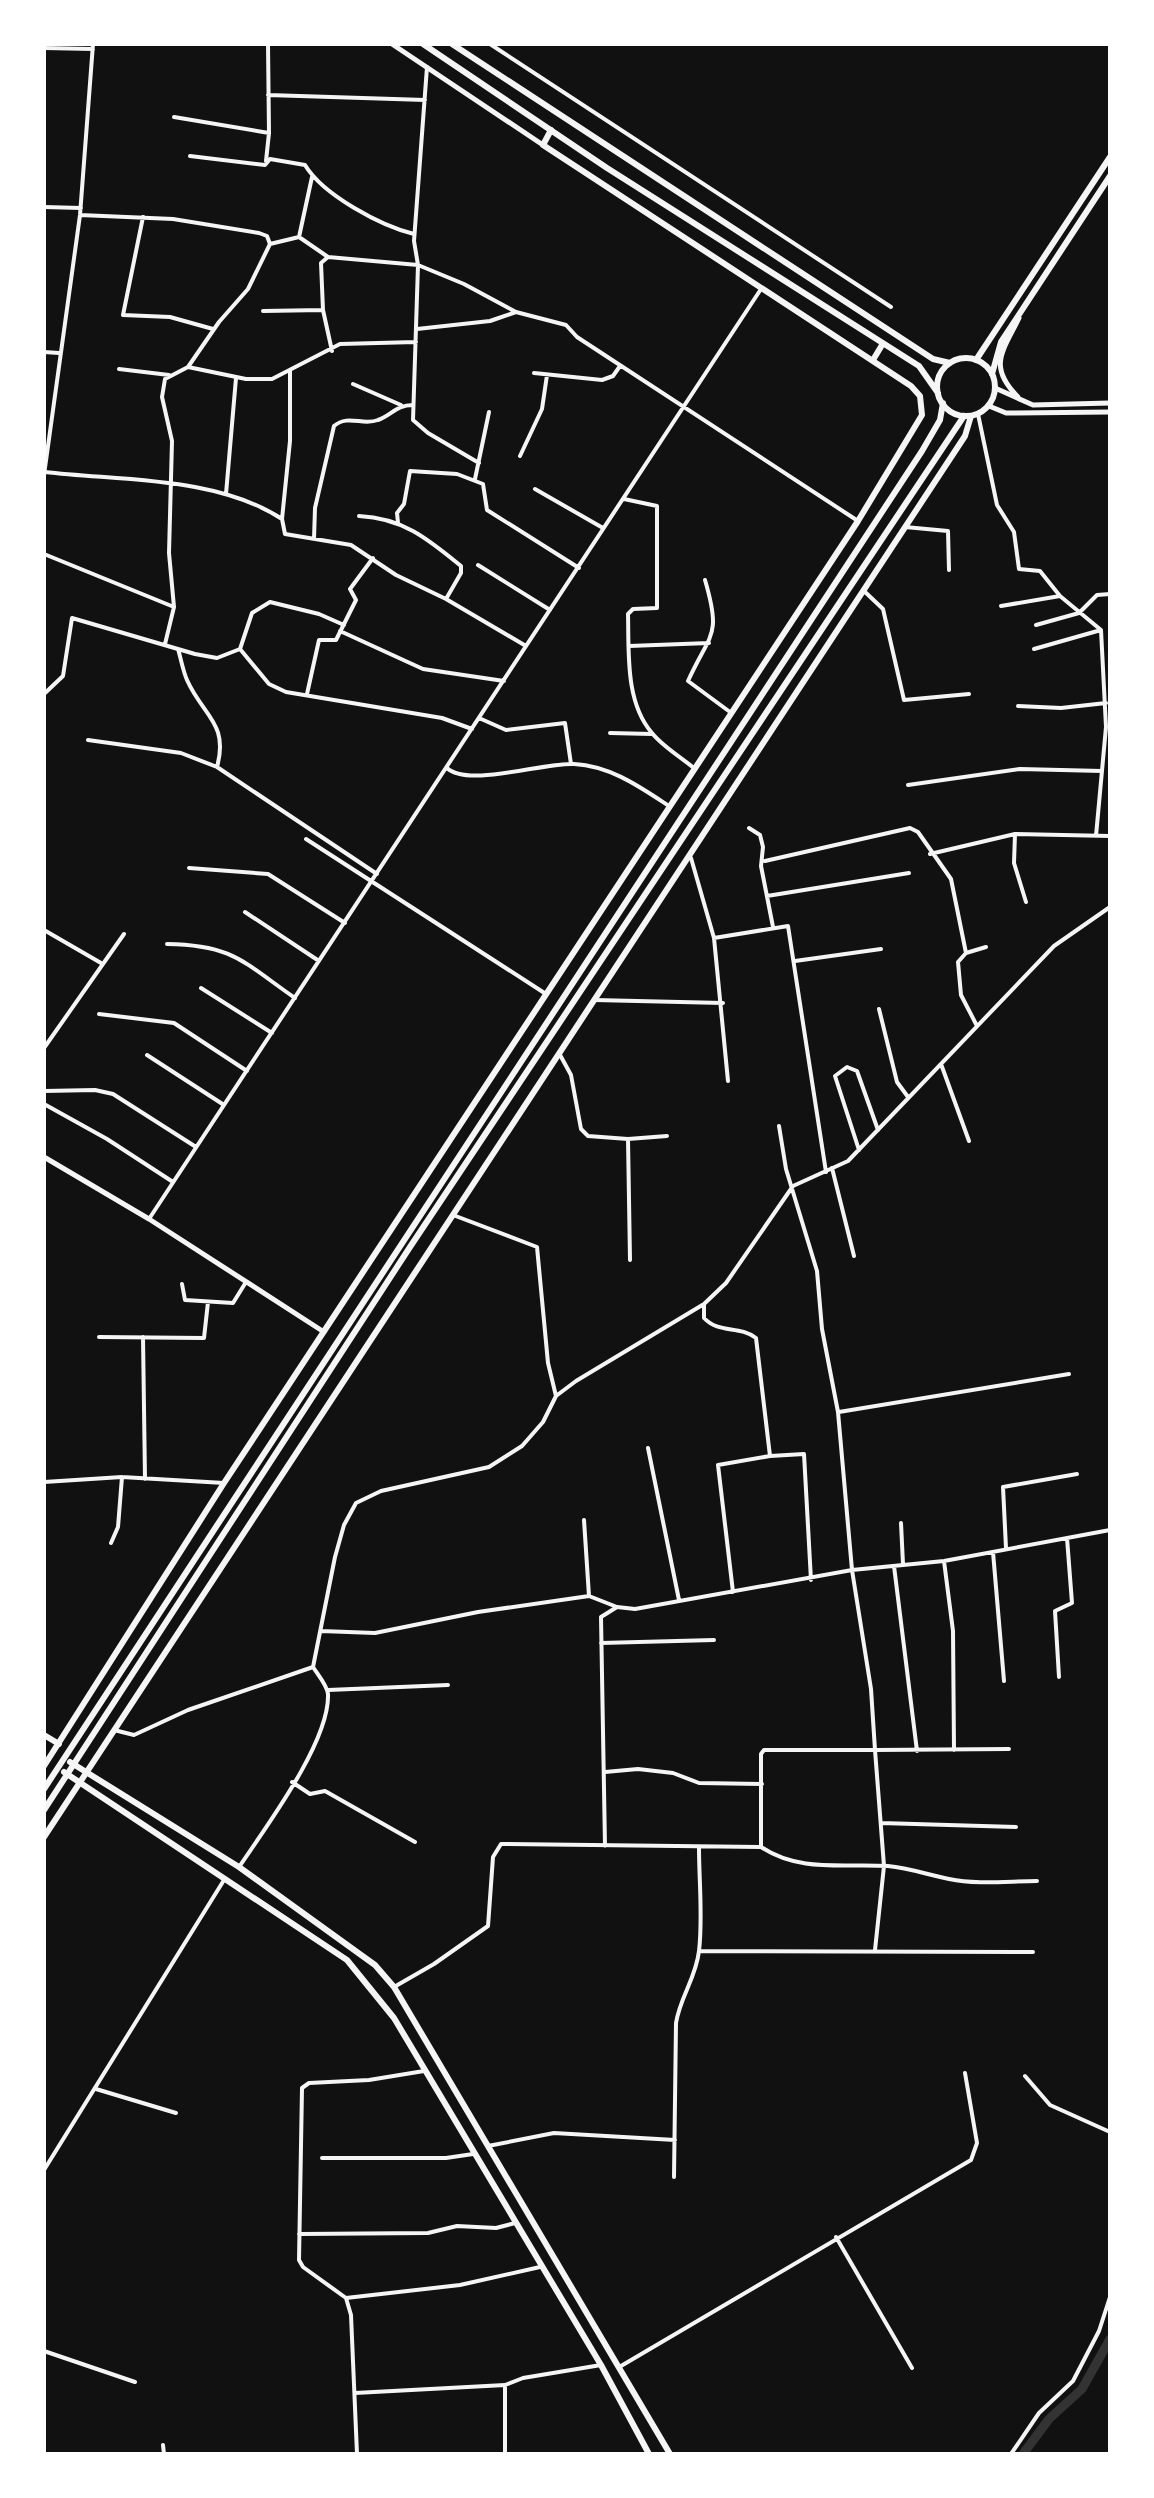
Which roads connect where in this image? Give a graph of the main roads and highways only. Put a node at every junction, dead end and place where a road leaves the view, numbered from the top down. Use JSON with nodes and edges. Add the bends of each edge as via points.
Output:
{"nodes":[{"id":1,"x":423,"y":44,"type":"edge"},
{"id":2,"x":452,"y":44,"type":"edge"},
{"id":3,"x":551,"y":130,"type":"junction"},
{"id":4,"x":1110,"y":157,"type":"edge"},
{"id":5,"x":1110,"y":176,"type":"edge"},
{"id":6,"x":882,"y":345,"type":"junction"},
{"id":7,"x":873,"y":360,"type":"junction"},
{"id":8,"x":976,"y":360,"type":"junction"},
{"id":9,"x":950,"y":363,"type":"junction"},
{"id":10,"x":992,"y":374,"type":"junction"},
{"id":11,"x":938,"y":393,"type":"junction"},
{"id":12,"x":943,"y":403,"type":"junction"},
{"id":13,"x":971,"y":415,"type":"junction"},
{"id":14,"x":44,"y":1735,"type":"edge"},
{"id":15,"x":59,"y":1744,"type":"junction"},
{"id":16,"x":44,"y":1747,"type":"edge"},
{"id":17,"x":53,"y":1753,"type":"junction"},
{"id":18,"x":64,"y":1757,"type":"junction"},
{"id":19,"x":74,"y":1765,"type":"junction"},
{"id":20,"x":44,"y":1766,"type":"edge"},
{"id":21,"x":58,"y":1768,"type":"junction"},
{"id":22,"x":86,"y":1773,"type":"junction"},
{"id":23,"x":67,"y":1775,"type":"junction"},
{"id":24,"x":80,"y":1783,"type":"junction"},
{"id":25,"x":44,"y":1789,"type":"edge"},
{"id":26,"x":44,"y":1810,"type":"edge"},
{"id":27,"x":44,"y":1837,"type":"edge"},
{"id":28,"x":310,"y":1917,"type":"junction"},
{"id":29,"x":303,"y":1930,"type":"junction"},
{"id":30,"x":494,"y":2155,"type":"junction"},
{"id":31,"x":479,"y":2164,"type":"junction"},
{"id":32,"x":649,"y":2454,"type":"edge"},
{"id":33,"x":670,"y":2454,"type":"edge"}],
"edges":[{"from":1,"to":3,"type":"main road"},
{"from":2,"to":9,"type":"main road","via":[[933,359]]},
{"from":3,"to":6,"type":"main road"},
{"from":3,"to":7,"type":"main road","via":[[543,145]]},
{"from":4,"to":8,"type":"main road"},
{"from":5,"to":10,"type":"main road","via":[[1001,342]]},
{"from":6,"to":7,"type":"main road"},
{"from":6,"to":11,"type":"main road","via":[[919,366]]},
{"from":7,"to":15,"type":"main road","via":[[920,396],[923,406],[915,430],[224,1483]]},
{"from":8,"to":9,"type":"main road"},
{"from":8,"to":10,"type":"main road"},
{"from":9,"to":11,"type":"main road","via":[[940,377]]},
{"from":10,"to":13,"type":"main road","via":[[995,388],[989,406]]},
{"from":11,"to":12,"type":"main road"},
{"from":12,"to":13,"type":"main road"},
{"from":12,"to":18,"type":"main road","via":[[940,420],[914,465]]},
{"from":13,"to":19,"type":"main road","via":[[410,1247]]},
{"from":13,"to":22,"type":"main road","via":[[965,436],[691,858]]},
{"from":14,"to":15,"type":"main road"},
{"from":15,"to":17,"type":"main road"},
{"from":16,"to":17,"type":"main road"},
{"from":17,"to":20,"type":"main road"},
{"from":18,"to":19,"type":"main road"},
{"from":18,"to":21,"type":"main road"},
{"from":19,"to":22,"type":"main road"},
{"from":19,"to":23,"type":"main road"},
{"from":21,"to":23,"type":"main road"},
{"from":21,"to":25,"type":"main road"},
{"from":22,"to":24,"type":"main road"},
{"from":22,"to":28,"type":"main road"},
{"from":23,"to":24,"type":"main road"},
{"from":23,"to":26,"type":"main road"},
{"from":24,"to":27,"type":"main road"},
{"from":24,"to":29,"type":"main road"},
{"from":28,"to":29,"type":"main road"},
{"from":28,"to":30,"type":"main road","via":[[375,1965],[394,1987]]},
{"from":29,"to":31,"type":"main road","via":[[364,1978],[394,2018]]},
{"from":30,"to":31,"type":"main road"},
{"from":30,"to":33,"type":"main road"},
{"from":31,"to":32,"type":"main road"}]}
